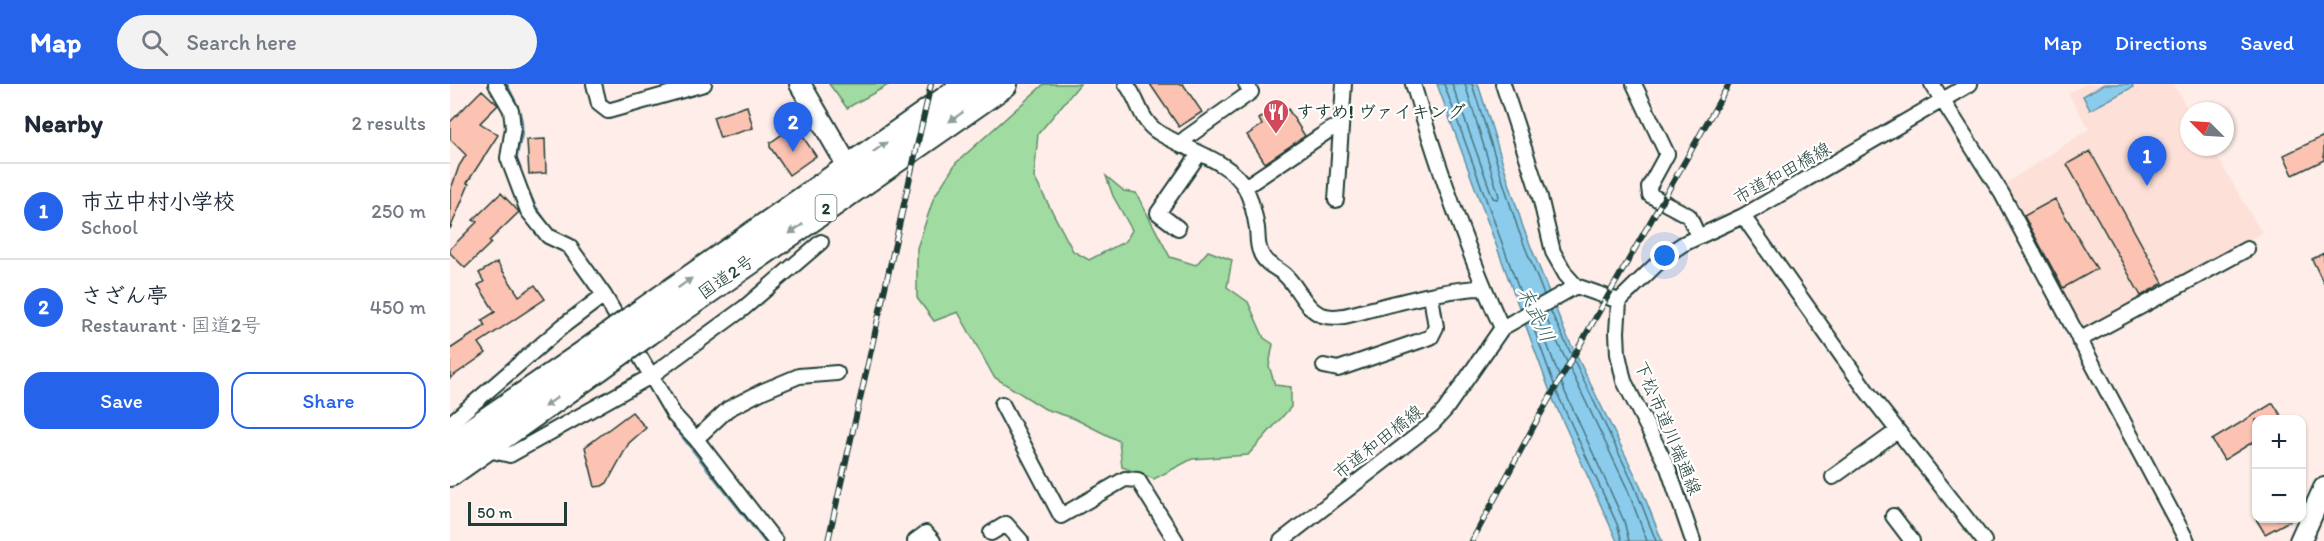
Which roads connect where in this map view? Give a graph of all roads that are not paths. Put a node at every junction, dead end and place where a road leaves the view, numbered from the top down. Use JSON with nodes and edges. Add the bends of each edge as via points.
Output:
{"nodes":[{"id":1,"x":496,"y":84,"type":"edge"},
{"id":2,"x":594,"y":84,"type":"edge"},
{"id":3,"x":704,"y":84,"type":"edge"},
{"id":4,"x":800,"y":84,"type":"edge"},
{"id":5,"x":969,"y":84,"type":"edge"},
{"id":6,"x":1004,"y":84,"type":"edge"},
{"id":7,"x":1126,"y":84,"type":"edge"},
{"id":8,"x":1246,"y":84,"type":"edge"},
{"id":9,"x":1344,"y":84,"type":"edge"},
{"id":10,"x":1413,"y":84,"type":"edge"},
{"id":11,"x":1503,"y":84,"type":"edge"},
{"id":12,"x":1634,"y":84,"type":"edge"},
{"id":13,"x":1932,"y":84,"type":"edge"},
{"id":14,"x":1970,"y":84,"type":"edge"},
{"id":15,"x":1942,"y":101,"type":"junction"},
{"id":16,"x":1340,"y":126,"type":"junction"},
{"id":17,"x":1182,"y":146,"type":"junction"},
{"id":18,"x":1199,"y":154,"type":"junction"},
{"id":19,"x":854,"y":177,"type":"junction"},
{"id":20,"x":1245,"y":187,"type":"junction"},
{"id":21,"x":1336,"y":200,"type":"dead end"},
{"id":22,"x":1743,"y":216,"type":"junction"},
{"id":23,"x":1178,"y":228,"type":"dead end"},
{"id":24,"x":1698,"y":236,"type":"junction"},
{"id":25,"x":821,"y":242,"type":"dead end"},
{"id":26,"x":2247,"y":249,"type":"dead end"},
{"id":27,"x":1484,"y":288,"type":"junction"},
{"id":28,"x":1571,"y":289,"type":"junction"},
{"id":29,"x":603,"y":295,"type":"junction"},
{"id":30,"x":1431,"y":296,"type":"junction"},
{"id":31,"x":1619,"y":302,"type":"junction"},
{"id":32,"x":1503,"y":328,"type":"junction"},
{"id":33,"x":2079,"y":340,"type":"junction"},
{"id":34,"x":592,"y":360,"type":"junction"},
{"id":35,"x":1324,"y":366,"type":"dead end"},
{"id":36,"x":837,"y":373,"type":"dead end"},
{"id":37,"x":651,"y":376,"type":"junction"},
{"id":38,"x":1002,"y":404,"type":"dead end"},
{"id":39,"x":450,"y":429,"type":"edge"},
{"id":40,"x":1897,"y":431,"type":"junction"},
{"id":41,"x":696,"y":439,"type":"junction"},
{"id":42,"x":450,"y":446,"type":"edge"},
{"id":43,"x":484,"y":449,"type":"junction"},
{"id":44,"x":450,"y":473,"type":"edge"},
{"id":45,"x":1833,"y":477,"type":"dead end"},
{"id":46,"x":2324,"y":488,"type":"edge"},
{"id":47,"x":1893,"y":516,"type":"dead end"},
{"id":48,"x":991,"y":534,"type":"dead end"},
{"id":49,"x":775,"y":541,"type":"edge"},
{"id":50,"x":915,"y":541,"type":"edge"},
{"id":51,"x":933,"y":541,"type":"edge"},
{"id":52,"x":1021,"y":541,"type":"edge"},
{"id":53,"x":1176,"y":541,"type":"edge"},
{"id":54,"x":1281,"y":541,"type":"edge"},
{"id":55,"x":1694,"y":541,"type":"edge"},
{"id":56,"x":1912,"y":541,"type":"edge"},
{"id":57,"x":1984,"y":541,"type":"edge"},
{"id":58,"x":2187,"y":541,"type":"edge"},
{"id":59,"x":2300,"y":541,"type":"edge"}],
"edges":[{"from":1,"to":29,"type":"street","via":[[511,110],[513,128],[508,158],[528,211],[548,236],[569,246]]},
{"from":2,"to":3,"type":"street","via":[[599,104],[609,111]]},
{"from":4,"to":19,"type":"street"},
{"from":19,"to":5,"type":"highway","name":"国道2号","number":"2","one_way":true},
{"from":6,"to":19,"type":"highway","name":"国道2号","number":"2","one_way":true},
{"from":7,"to":17,"type":"street","via":[[1153,129]]},
{"from":8,"to":17,"type":"street","via":[[1251,92],[1186,138]]},
{"from":9,"to":16,"type":"street"},
{"from":10,"to":27,"type":"street"},
{"from":11,"to":28,"type":"street","via":[[1540,197],[1553,252]]},
{"from":12,"to":24,"type":"street","via":[[1667,154],[1649,187],[1650,195],[1689,216]]},
{"from":13,"to":15,"type":"street"},
{"from":14,"to":15,"type":"street","name":"市道和田橋線"},
{"from":15,"to":22,"type":"street","name":"市道和田橋線"},
{"from":15,"to":33,"type":"street","via":[[2002,194]]},
{"from":16,"to":20,"type":"street"},
{"from":16,"to":21,"type":"street"},
{"from":17,"to":18,"type":"street"},
{"from":18,"to":20,"type":"street","via":[[1230,171]]},
{"from":18,"to":23,"type":"street","via":[[1158,213]]},
{"from":19,"to":34,"type":"highway","name":"国道2号","number":"2","bridge":true},
{"from":20,"to":30,"type":"street","via":[[1263,259],[1284,274],[1322,315],[1345,315]]},
{"from":22,"to":24,"type":"street","name":"市道和田橋線"},
{"from":22,"to":40,"type":"street"},
{"from":24,"to":31,"type":"street","name":"市道和田橋線","via":[[1665,256]]},
{"from":25,"to":37,"type":"street","via":[[744,308]]},
{"from":26,"to":33,"type":"street"},
{"from":27,"to":30,"type":"street"},
{"from":27,"to":32,"type":"street"},
{"from":28,"to":31,"type":"street"},
{"from":28,"to":32,"type":"street"},
{"from":29,"to":37,"type":"street"},
{"from":29,"to":39,"type":"street","via":[[453,421]]},
{"from":30,"to":35,"type":"street","via":[[1436,327],[1431,337],[1338,369]]},
{"from":31,"to":55,"type":"street","name":"下松市道川端通線","via":[[1618,354],[1624,381],[1668,468]]},
{"from":32,"to":54,"type":"street","name":"市道和田橋線","via":[[1432,424]]},
{"from":33,"to":58,"type":"street"},
{"from":34,"to":42,"type":"highway","name":"国道2号","number":"2"},
{"from":34,"to":43,"type":"highway","name":"国道2号","number":"2","one_way":true},
{"from":36,"to":41,"type":"street","via":[[799,376],[763,391],[728,409]]},
{"from":37,"to":41,"type":"street","via":[[674,415]]},
{"from":37,"to":43,"type":"street","via":[[510,454]]},
{"from":38,"to":53,"type":"street","via":[[1061,516],[1125,479],[1138,480]]},
{"from":40,"to":45,"type":"street"},
{"from":40,"to":57,"type":"street"},
{"from":41,"to":49,"type":"street"},
{"from":43,"to":44,"type":"highway","name":"国道2号","number":"2"},
{"from":46,"to":59,"type":"street"},
{"from":47,"to":56,"type":"street"},
{"from":48,"to":52,"type":"street","via":[[1006,524]]},
{"from":50,"to":51,"type":"street","via":[[926,533]]}]}
